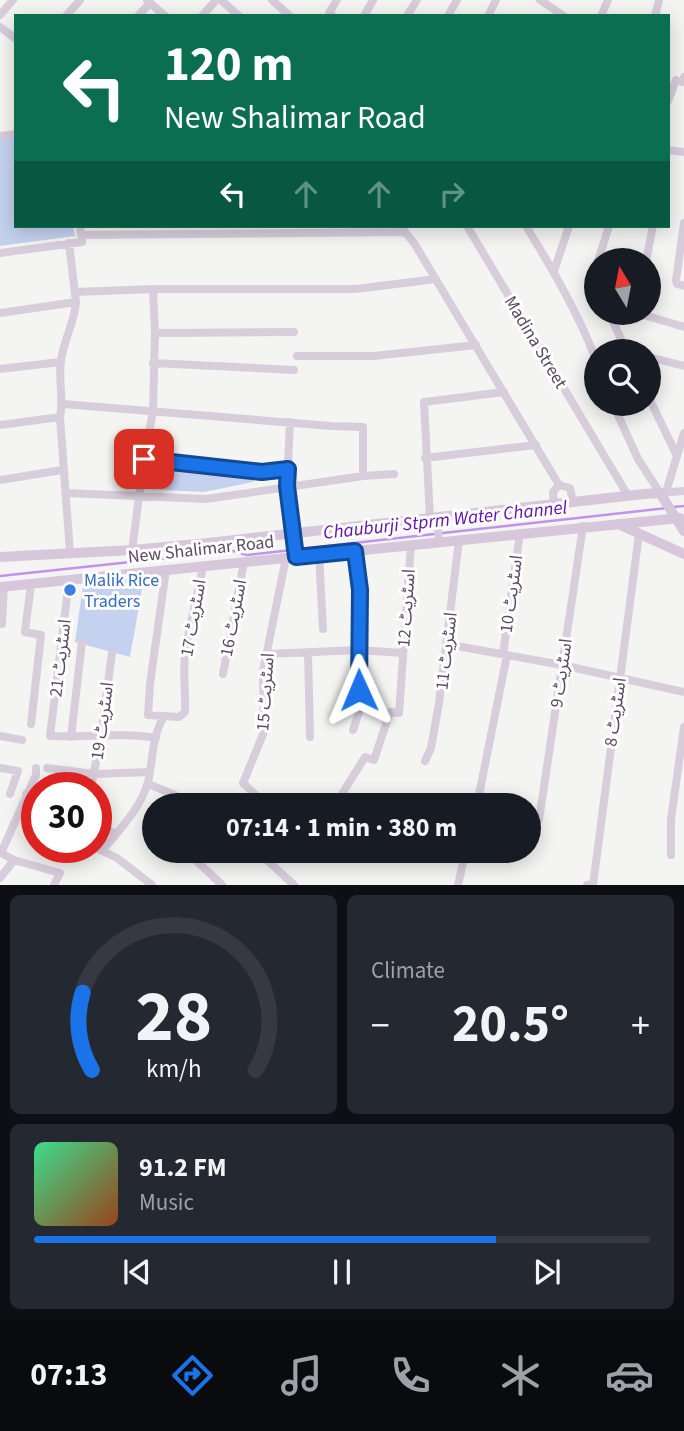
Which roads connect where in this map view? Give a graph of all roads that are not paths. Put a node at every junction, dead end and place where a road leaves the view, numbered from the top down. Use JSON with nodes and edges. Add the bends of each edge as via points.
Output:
{"nodes":[{"id":1,"x":13,"y":0,"type":"edge"},
{"id":2,"x":80,"y":0,"type":"edge"},
{"id":3,"x":216,"y":0,"type":"edge"},
{"id":4,"x":221,"y":0,"type":"edge"},
{"id":5,"x":272,"y":0,"type":"edge"},
{"id":6,"x":540,"y":0,"type":"edge"},
{"id":7,"x":148,"y":1,"type":"edge"},
{"id":8,"x":68,"y":14,"type":"edge"},
{"id":9,"x":162,"y":14,"type":"edge"},
{"id":10,"x":204,"y":14,"type":"edge"},
{"id":11,"x":237,"y":14,"type":"edge"},
{"id":12,"x":288,"y":14,"type":"edge"},
{"id":13,"x":561,"y":14,"type":"edge"},
{"id":14,"x":0,"y":15,"type":"edge"},
{"id":15,"x":0,"y":27,"type":"edge"},
{"id":16,"x":14,"y":38,"type":"edge"},
{"id":17,"x":679,"y":80,"type":"edge"},
{"id":18,"x":670,"y":97,"type":"edge"},
{"id":19,"x":684,"y":223,"type":"edge"},
{"id":20,"x":468,"y":228,"type":"edge"},
{"id":21,"x":527,"y":228,"type":"edge"},
{"id":22,"x":568,"y":228,"type":"edge"},
{"id":23,"x":608,"y":228,"type":"edge"},
{"id":24,"x":653,"y":228,"type":"edge"},
{"id":25,"x":403,"y":229,"type":"edge"},
{"id":26,"x":81,"y":230,"type":"edge"},
{"id":27,"x":69,"y":243,"type":"junction"},
{"id":28,"x":602,"y":248,"type":"edge"},
{"id":29,"x":649,"y":248,"type":"edge"},
{"id":30,"x":0,"y":253,"type":"edge"},
{"id":31,"x":554,"y":271,"type":"junction"},
{"id":32,"x":436,"y":279,"type":"junction"},
{"id":33,"x":684,"y":286,"type":"edge"},
{"id":34,"x":153,"y":289,"type":"junction"},
{"id":35,"x":76,"y":292,"type":"junction"},
{"id":36,"x":76,"y":302,"type":"junction"},
{"id":37,"x":0,"y":313,"type":"edge"},
{"id":38,"x":662,"y":320,"type":"edge"},
{"id":39,"x":684,"y":327,"type":"edge"},
{"id":40,"x":294,"y":332,"type":"dead end"},
{"id":41,"x":155,"y":333,"type":"junction"},
{"id":42,"x":587,"y":339,"type":"edge"},
{"id":43,"x":476,"y":345,"type":"junction"},
{"id":44,"x":297,"y":356,"type":"dead end"},
{"id":45,"x":661,"y":360,"type":"edge"},
{"id":46,"x":60,"y":362,"type":"junction"},
{"id":47,"x":153,"y":363,"type":"junction"},
{"id":48,"x":684,"y":366,"type":"edge"},
{"id":49,"x":0,"y":369,"type":"edge"},
{"id":50,"x":294,"y":370,"type":"dead end"},
{"id":51,"x":504,"y":393,"type":"junction"},
{"id":52,"x":63,"y":404,"type":"junction"},
{"id":53,"x":153,"y":411,"type":"junction"},
{"id":54,"x":618,"y":416,"type":"edge"},
{"id":55,"x":658,"y":416,"type":"edge"},
{"id":56,"x":60,"y":417,"type":"junction"},
{"id":57,"x":290,"y":422,"type":"junction"},
{"id":58,"x":0,"y":425,"type":"edge"},
{"id":59,"x":684,"y":433,"type":"edge"},
{"id":60,"x":536,"y":445,"type":"junction"},
{"id":61,"x":677,"y":456,"type":"junction"},
{"id":62,"x":425,"y":458,"type":"junction"},
{"id":63,"x":144,"y":459,"type":"junction"},
{"id":64,"x":288,"y":469,"type":"junction"},
{"id":65,"x":62,"y":470,"type":"junction"},
{"id":66,"x":394,"y":474,"type":"dead end"},
{"id":67,"x":363,"y":476,"type":"junction"},
{"id":68,"x":0,"y":480,"type":"edge"},
{"id":69,"x":559,"y":485,"type":"junction"},
{"id":70,"x":287,"y":486,"type":"junction"},
{"id":71,"x":684,"y":491,"type":"edge"},
{"id":72,"x":66,"y":493,"type":"junction"},
{"id":73,"x":627,"y":494,"type":"junction"},
{"id":74,"x":663,"y":494,"type":"junction"},
{"id":75,"x":138,"y":498,"type":"junction"},
{"id":76,"x":573,"y":502,"type":"junction"},
{"id":77,"x":554,"y":504,"type":"junction"},
{"id":78,"x":678,"y":516,"type":"edge"},
{"id":79,"x":434,"y":519,"type":"junction"},
{"id":80,"x":615,"y":523,"type":"junction"},
{"id":81,"x":583,"y":526,"type":"junction"},
{"id":82,"x":684,"y":531,"type":"edge"},
{"id":83,"x":520,"y":533,"type":"junction"},
{"id":84,"x":639,"y":534,"type":"junction"},
{"id":85,"x":293,"y":535,"type":"junction"},
{"id":86,"x":439,"y":540,"type":"junction"},
{"id":87,"x":459,"y":540,"type":"junction"},
{"id":88,"x":411,"y":545,"type":"junction"},
{"id":89,"x":132,"y":550,"type":"junction"},
{"id":90,"x":355,"y":551,"type":"junction"},
{"id":91,"x":70,"y":553,"type":"junction"},
{"id":92,"x":319,"y":554,"type":"junction"},
{"id":93,"x":684,"y":554,"type":"edge"},
{"id":94,"x":292,"y":555,"type":"junction"},
{"id":95,"x":0,"y":557,"type":"edge"},
{"id":96,"x":244,"y":562,"type":"junction"},
{"id":97,"x":203,"y":566,"type":"junction"},
{"id":98,"x":166,"y":570,"type":"junction"},
{"id":99,"x":69,"y":580,"type":"junction"},
{"id":100,"x":31,"y":584,"type":"junction"},
{"id":101,"x":2,"y":587,"type":"edge"},
{"id":102,"x":0,"y":624,"type":"edge"},
{"id":103,"x":323,"y":629,"type":"dead end"},
{"id":104,"x":82,"y":642,"type":"dead end"},
{"id":105,"x":446,"y":644,"type":"junction"},
{"id":106,"x":359,"y":650,"type":"junction"},
{"id":107,"x":309,"y":652,"type":"junction"},
{"id":108,"x":112,"y":653,"type":"dead end"},
{"id":109,"x":403,"y":653,"type":"junction"},
{"id":110,"x":267,"y":654,"type":"junction"},
{"id":111,"x":505,"y":655,"type":"junction"},
{"id":112,"x":562,"y":665,"type":"junction"},
{"id":113,"x":223,"y":674,"type":"dead end"},
{"id":114,"x":620,"y":678,"type":"junction"},
{"id":115,"x":684,"y":692,"type":"edge"},
{"id":116,"x":164,"y":717,"type":"junction"},
{"id":117,"x":31,"y":724,"type":"dead end"},
{"id":118,"x":684,"y":727,"type":"edge"},
{"id":119,"x":353,"y":730,"type":"dead end"},
{"id":120,"x":101,"y":735,"type":"junction"},
{"id":121,"x":0,"y":736,"type":"edge"},
{"id":122,"x":71,"y":737,"type":"junction"},
{"id":123,"x":310,"y":737,"type":"dead end"},
{"id":124,"x":156,"y":738,"type":"junction"},
{"id":125,"x":22,"y":740,"type":"dead end"},
{"id":126,"x":425,"y":761,"type":"dead end"},
{"id":127,"x":0,"y":768,"type":"edge"},
{"id":128,"x":36,"y":768,"type":"dead end"},
{"id":129,"x":47,"y":768,"type":"dead end"},
{"id":130,"x":36,"y":772,"type":"edge"},
{"id":131,"x":78,"y":772,"type":"edge"},
{"id":132,"x":94,"y":772,"type":"edge"},
{"id":133,"x":150,"y":772,"type":"junction"},
{"id":134,"x":112,"y":773,"type":"edge"},
{"id":135,"x":148,"y":784,"type":"junction"},
{"id":136,"x":168,"y":793,"type":"edge"},
{"id":137,"x":253,"y":793,"type":"edge"},
{"id":138,"x":342,"y":793,"type":"edge"},
{"id":139,"x":480,"y":793,"type":"edge"},
{"id":140,"x":10,"y":794,"type":"dead end"},
{"id":141,"x":21,"y":806,"type":"edge"},
{"id":142,"x":541,"y":807,"type":"edge"},
{"id":143,"x":112,"y":832,"type":"edge"},
{"id":144,"x":115,"y":834,"type":"junction"},
{"id":145,"x":112,"y":837,"type":"edge"},
{"id":146,"x":671,"y":855,"type":"dead end"},
{"id":147,"x":112,"y":856,"type":"edge"},
{"id":148,"x":13,"y":860,"type":"junction"},
{"id":149,"x":199,"y":863,"type":"edge"},
{"id":150,"x":270,"y":863,"type":"edge"},
{"id":151,"x":463,"y":863,"type":"edge"},
{"id":152,"x":0,"y":878,"type":"edge"},
{"id":153,"x":54,"y":885,"type":"edge"},
{"id":154,"x":152,"y":885,"type":"edge"},
{"id":155,"x":222,"y":885,"type":"edge"},
{"id":156,"x":294,"y":885,"type":"edge"},
{"id":157,"x":458,"y":885,"type":"edge"},
{"id":158,"x":587,"y":885,"type":"edge"}],
"edges":[{"from":1,"to":14,"type":"street"},
{"from":2,"to":8,"type":"street"},
{"from":3,"to":10,"type":"street"},
{"from":4,"to":11,"type":"street"},
{"from":5,"to":12,"type":"street"},
{"from":6,"to":13,"type":"street"},
{"from":7,"to":9,"type":"street"},
{"from":15,"to":16,"type":"street"},
{"from":17,"to":18,"type":"street"},
{"from":19,"to":33,"type":"street","via":[[676,280]]},
{"from":20,"to":73,"type":"street","name":"Madina Street"},
{"from":21,"to":31,"type":"street"},
{"from":22,"to":31,"type":"street"},
{"from":23,"to":28,"type":"street"},
{"from":24,"to":29,"type":"street"},
{"from":25,"to":26,"type":"street"},
{"from":25,"to":32,"type":"street"},
{"from":26,"to":27,"type":"street","via":[[82,242]]},
{"from":27,"to":30,"type":"street"},
{"from":27,"to":35,"type":"street"},
{"from":31,"to":42,"type":"street"},
{"from":32,"to":34,"type":"street","via":[[356,289]]},
{"from":32,"to":43,"type":"street"},
{"from":34,"to":35,"type":"street"},
{"from":34,"to":41,"type":"street"},
{"from":35,"to":36,"type":"street"},
{"from":36,"to":37,"type":"street"},
{"from":36,"to":46,"type":"street"},
{"from":38,"to":39,"type":"street"},
{"from":40,"to":41,"type":"street"},
{"from":41,"to":47,"type":"street"},
{"from":43,"to":44,"type":"street","via":[[374,356]]},
{"from":43,"to":51,"type":"street"},
{"from":45,"to":48,"type":"street"},
{"from":46,"to":49,"type":"street"},
{"from":46,"to":52,"type":"street"},
{"from":47,"to":50,"type":"street"},
{"from":47,"to":53,"type":"street"},
{"from":51,"to":60,"type":"street"},
{"from":51,"to":62,"type":"street","via":[[424,402]]},
{"from":52,"to":53,"type":"street"},
{"from":52,"to":56,"type":"street"},
{"from":53,"to":57,"type":"street"},
{"from":53,"to":63,"type":"street"},
{"from":54,"to":74,"type":"street","via":[[638,459]]},
{"from":55,"to":61,"type":"street"},
{"from":56,"to":58,"type":"street"},
{"from":56,"to":65,"type":"street"},
{"from":57,"to":64,"type":"street","name":"اسٹریٹ 15"},
{"from":57,"to":67,"type":"street","via":[[363,427]]},
{"from":59,"to":61,"type":"street"},
{"from":60,"to":62,"type":"street"},
{"from":60,"to":69,"type":"street"},
{"from":61,"to":74,"type":"street"},
{"from":62,"to":79,"type":"street"},
{"from":63,"to":64,"type":"street","via":[[262,472]]},
{"from":63,"to":75,"type":"street"},
{"from":64,"to":70,"type":"street","name":"اسٹریٹ 15"},
{"from":65,"to":68,"type":"street"},
{"from":65,"to":72,"type":"street"},
{"from":66,"to":67,"type":"street"},
{"from":67,"to":70,"type":"street"},
{"from":69,"to":76,"type":"street","via":[[570,488]]},
{"from":69,"to":77,"type":"street","via":[[553,492]]},
{"from":70,"to":75,"type":"street","via":[[206,499]]},
{"from":70,"to":85,"type":"street","name":"اسٹریٹ 15"},
{"from":71,"to":74,"type":"street"},
{"from":72,"to":75,"type":"street"},
{"from":72,"to":91,"type":"street"},
{"from":73,"to":74,"type":"street"},
{"from":73,"to":76,"type":"street"},
{"from":74,"to":78,"type":"street"},
{"from":75,"to":89,"type":"street"},
{"from":76,"to":77,"type":"street"},
{"from":77,"to":79,"type":"street"},
{"from":78,"to":80,"type":"street","name":"New Shalimar Road"},
{"from":78,"to":82,"type":"street"},
{"from":79,"to":85,"type":"street"},
{"from":79,"to":86,"type":"street"},
{"from":80,"to":81,"type":"street","name":"New Shalimar Road"},
{"from":80,"to":84,"type":"street","name":"New Shalimar Road"},
{"from":81,"to":83,"type":"street","name":"New Shalimar Road"},
{"from":81,"to":112,"type":"street","name":"اسٹریٹ 9"},
{"from":83,"to":87,"type":"street","name":"New Shalimar Road"},
{"from":83,"to":111,"type":"street","name":"اسٹریٹ 10"},
{"from":84,"to":93,"type":"street","name":"New Shalimar Road"},
{"from":84,"to":114,"type":"street","name":"اسٹریٹ 8"},
{"from":85,"to":89,"type":"street"},
{"from":85,"to":94,"type":"street","name":"اسٹریٹ 15"},
{"from":86,"to":87,"type":"street","name":"New Shalimar Road"},
{"from":86,"to":88,"type":"street","name":"New Shalimar Road"},
{"from":87,"to":105,"type":"street","name":"اسٹریٹ 11"},
{"from":88,"to":90,"type":"street","name":"New Shalimar Road"},
{"from":88,"to":109,"type":"street","name":"اسٹریٹ 12"},
{"from":89,"to":91,"type":"street"},
{"from":90,"to":92,"type":"street","name":"New Shalimar Road"},
{"from":90,"to":106,"type":"street"},
{"from":91,"to":95,"type":"street"},
{"from":92,"to":94,"type":"street","name":"New Shalimar Road"},
{"from":92,"to":103,"type":"street"},
{"from":94,"to":96,"type":"street","name":"New Shalimar Road"},
{"from":94,"to":110,"type":"street","name":"اسٹریٹ 15"},
{"from":96,"to":97,"type":"street","name":"New Shalimar Road"},
{"from":96,"to":113,"type":"street","name":"اسٹریٹ 16"},
{"from":97,"to":98,"type":"street","name":"New Shalimar Road"},
{"from":97,"to":116,"type":"street","name":"اسٹریٹ 17","via":[[186,647],[185,712]]},
{"from":98,"to":99,"type":"street","name":"New Shalimar Road"},
{"from":98,"to":116,"type":"street","via":[[148,716]]},
{"from":99,"to":100,"type":"street","name":"New Shalimar Road"},
{"from":99,"to":122,"type":"street","name":"اسٹریٹ 21","via":[[50,736]]},
{"from":100,"to":101,"type":"street","name":"New Shalimar Road"},
{"from":100,"to":117,"type":"street","via":[[25,632],[41,635]]},
{"from":101,"to":102,"type":"street"},
{"from":104,"to":122,"type":"street"},
{"from":105,"to":111,"type":"street"},
{"from":105,"to":126,"type":"street","name":"اسٹریٹ 11","via":[[439,703]]},
{"from":106,"to":107,"type":"street"},
{"from":106,"to":109,"type":"street"},
{"from":106,"to":119,"type":"street","via":[[360,709]]},
{"from":107,"to":110,"type":"street"},
{"from":107,"to":123,"type":"street"},
{"from":108,"to":120,"type":"street","name":"اسٹریٹ 19"},
{"from":109,"to":138,"type":"street","name":"اسٹریٹ 12","via":[[399,713],[390,712],[374,760],[365,757]]},
{"from":110,"to":137,"type":"street","name":"اسٹریٹ 15","via":[[264,732],[243,783]]},
{"from":111,"to":112,"type":"street"},
{"from":111,"to":139,"type":"street","name":"اسٹریٹ 10"},
{"from":112,"to":114,"type":"street"},
{"from":112,"to":142,"type":"street","name":"اسٹریٹ 9"},
{"from":114,"to":115,"type":"street"},
{"from":114,"to":158,"type":"street","name":"اسٹریٹ 8","via":[[593,885]]},
{"from":116,"to":124,"type":"street"},
{"from":118,"to":146,"type":"street","via":[[671,819]]},
{"from":120,"to":122,"type":"street"},
{"from":120,"to":124,"type":"street"},
{"from":120,"to":132,"type":"street","name":"اسٹریٹ 19"},
{"from":121,"to":125,"type":"street"},
{"from":124,"to":133,"type":"street"},
{"from":127,"to":140,"type":"street","via":[[18,771]]},
{"from":128,"to":130,"type":"street"},
{"from":129,"to":131,"type":"street"},
{"from":133,"to":134,"type":"street"},
{"from":133,"to":135,"type":"street"},
{"from":135,"to":136,"type":"street"},
{"from":135,"to":144,"type":"street"},
{"from":141,"to":148,"type":"street","via":[[1,853]]},
{"from":143,"to":144,"type":"street"},
{"from":144,"to":145,"type":"street"},
{"from":147,"to":154,"type":"street"},
{"from":148,"to":152,"type":"street"},
{"from":148,"to":153,"type":"street","via":[[60,873]]},
{"from":149,"to":155,"type":"street"},
{"from":150,"to":156,"type":"street"},
{"from":151,"to":157,"type":"street"}]}
